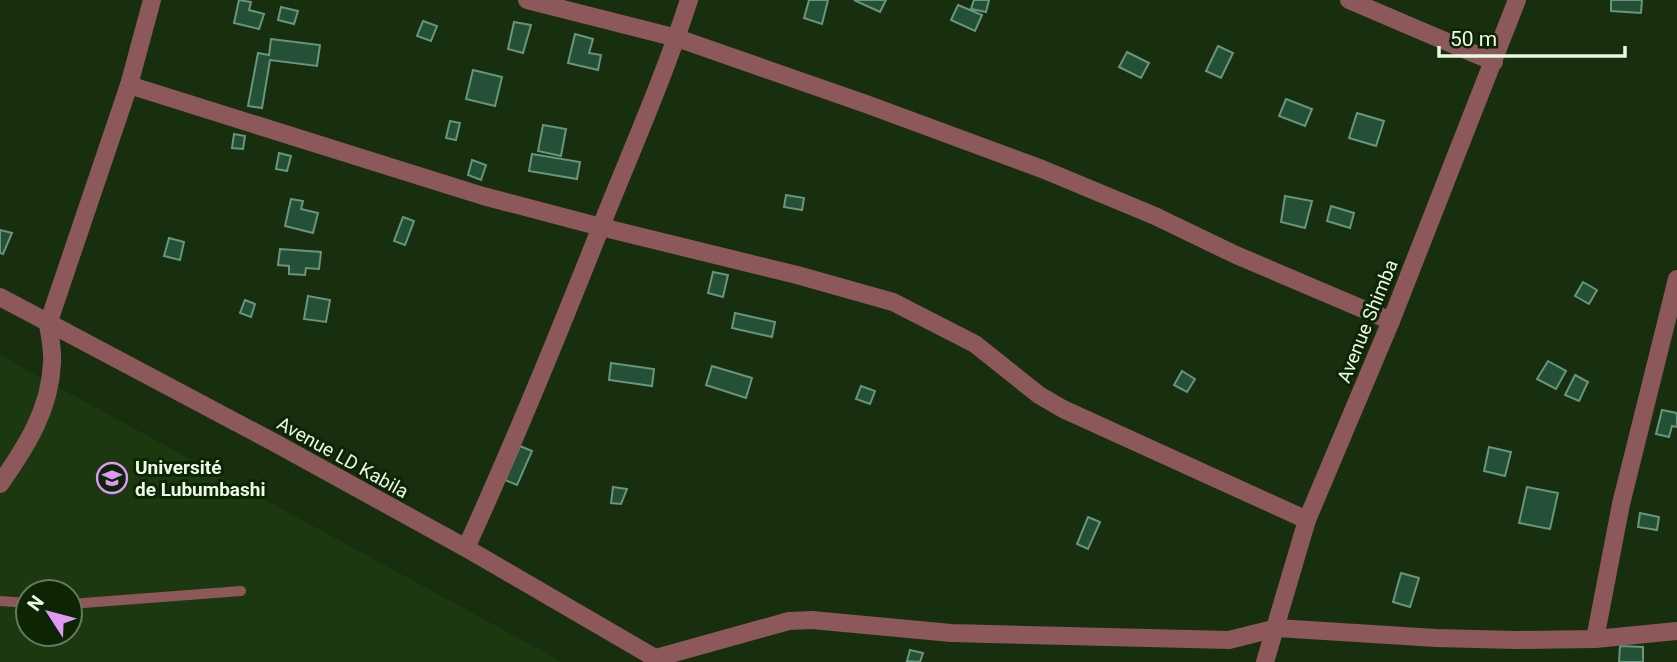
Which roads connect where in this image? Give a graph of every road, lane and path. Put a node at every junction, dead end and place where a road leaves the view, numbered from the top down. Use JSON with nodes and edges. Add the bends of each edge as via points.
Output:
{"nodes":[{"id":1,"x":152,"y":0,"type":"edge"},
{"id":2,"x":527,"y":0,"type":"edge"},
{"id":3,"x":689,"y":0,"type":"edge"},
{"id":4,"x":1349,"y":0,"type":"edge"},
{"id":5,"x":1517,"y":0,"type":"edge"},
{"id":6,"x":677,"y":38,"type":"junction"},
{"id":7,"x":1494,"y":62,"type":"junction"},
{"id":8,"x":129,"y":85,"type":"junction"},
{"id":9,"x":601,"y":228,"type":"junction"},
{"id":10,"x":1677,"y":278,"type":"edge"},
{"id":11,"x":0,"y":297,"type":"edge"},
{"id":12,"x":1391,"y":321,"type":"junction"},
{"id":13,"x":48,"y":324,"type":"junction"},
{"id":14,"x":0,"y":484,"type":"edge"},
{"id":15,"x":1307,"y":520,"type":"junction"},
{"id":16,"x":466,"y":548,"type":"junction"},
{"id":17,"x":241,"y":591,"type":"dead end"},
{"id":18,"x":84,"y":603,"type":"edge"},
{"id":19,"x":1277,"y":628,"type":"junction"},
{"id":20,"x":1677,"y":631,"type":"edge"},
{"id":21,"x":1595,"y":639,"type":"junction"},
{"id":22,"x":659,"y":660,"type":"edge"},
{"id":23,"x":1265,"y":662,"type":"edge"}],
"edges":[{"from":1,"to":8,"type":"street"},
{"from":2,"to":6,"type":"street"},
{"from":3,"to":6,"type":"street"},
{"from":4,"to":7,"type":"street"},
{"from":5,"to":7,"type":"street","name":"Avenue Shimba"},
{"from":6,"to":9,"type":"street"},
{"from":6,"to":12,"type":"street","via":[[1042,169]]},
{"from":7,"to":12,"type":"street","name":"Avenue Shimba"},
{"from":8,"to":9,"type":"street","via":[[483,196]]},
{"from":8,"to":13,"type":"street"},
{"from":9,"to":15,"type":"street","via":[[893,302],[975,344],[1039,395],[1071,414]]},
{"from":9,"to":16,"type":"street"},
{"from":10,"to":21,"type":"street","via":[[1621,504]]},
{"from":11,"to":13,"type":"street","name":"Avenue LD Kabila"},
{"from":12,"to":15,"type":"street","name":"Avenue Shimba"},
{"from":13,"to":14,"type":"street","via":[[52,362],[46,402],[30,441]]},
{"from":13,"to":16,"type":"street","name":"Avenue LD Kabila"},
{"from":15,"to":19,"type":"street","name":"Avenue Shimba"},
{"from":16,"to":22,"type":"street","name":"Avenue LD Kabila"},
{"from":17,"to":18,"type":"lane"},
{"from":19,"to":21,"type":"street","via":[[1436,638]]},
{"from":19,"to":22,"type":"street","via":[[1229,640],[951,633],[789,621]]},
{"from":19,"to":23,"type":"street","name":"Avenue Shimba"},
{"from":20,"to":21,"type":"street"}]}
